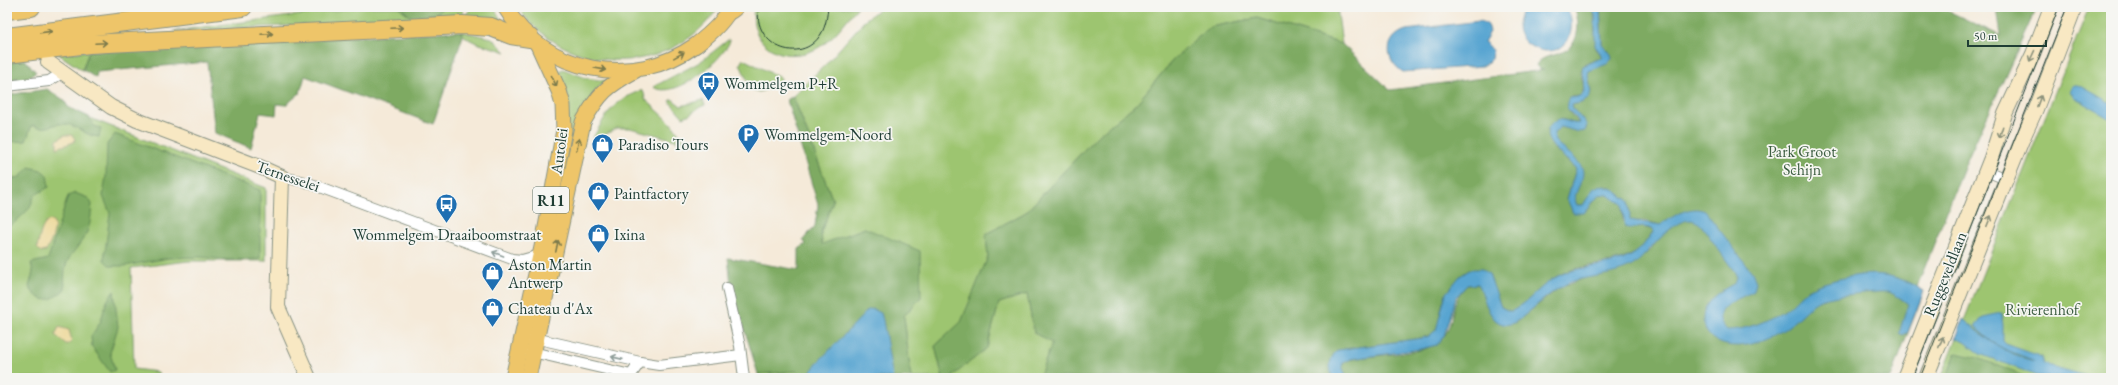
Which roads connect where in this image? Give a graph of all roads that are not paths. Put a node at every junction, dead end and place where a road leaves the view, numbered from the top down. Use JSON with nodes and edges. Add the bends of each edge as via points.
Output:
{"nodes":[{"id":1,"x":243,"y":7,"type":"edge"},
{"id":2,"x":505,"y":7,"type":"edge"},
{"id":3,"x":2051,"y":7,"type":"edge"},
{"id":4,"x":2075,"y":7,"type":"edge"},
{"id":5,"x":731,"y":8,"type":"edge"},
{"id":6,"x":7,"y":37,"type":"edge"},
{"id":7,"x":534,"y":41,"type":"junction"},
{"id":8,"x":7,"y":54,"type":"edge"},
{"id":9,"x":48,"y":62,"type":"dead end"},
{"id":10,"x":636,"y":70,"type":"junction"},
{"id":11,"x":62,"y":73,"type":"junction"},
{"id":12,"x":7,"y":86,"type":"edge"},
{"id":13,"x":1986,"y":171,"type":"junction"},
{"id":14,"x":282,"y":178,"type":"junction"},
{"id":15,"x":2006,"y":179,"type":"junction"},
{"id":16,"x":540,"y":255,"type":"junction"},
{"id":17,"x":727,"y":288,"type":"dead end"},
{"id":18,"x":528,"y":344,"type":"junction"},
{"id":19,"x":741,"y":355,"type":"junction"},
{"id":20,"x":640,"y":362,"type":"junction"},
{"id":21,"x":631,"y":377,"type":"edge"},
{"id":22,"x":309,"y":378,"type":"edge"},
{"id":23,"x":513,"y":378,"type":"edge"},
{"id":24,"x":528,"y":378,"type":"edge"},
{"id":25,"x":744,"y":378,"type":"edge"},
{"id":26,"x":1904,"y":378,"type":"edge"},
{"id":27,"x":1926,"y":378,"type":"edge"}],
"edges":[{"from":6,"to":1,"type":"highway","one_way":true},
{"from":2,"to":7,"type":"main road","name":"Autolei","number":"R11"},
{"from":3,"to":13,"type":"street","name":"Ruggeveldlaan","one_way":true,"via":[[2007,110]]},
{"from":15,"to":4,"type":"street","name":"Ruggeveldlaan","one_way":true},
{"from":10,"to":5,"type":"main road","name":"Autolei","number":"R11","one_way":true,"via":[[658,65],[688,50],[710,33]]},
{"from":8,"to":7,"type":"highway","one_way":true,"via":[[97,43],[462,24],[491,28]]},
{"from":7,"to":10,"type":"main road","name":"Autolei","number":"R11","one_way":true,"via":[[557,56],[580,66],[605,71]]},
{"from":7,"to":16,"type":"main road","name":"Autolei","number":"R11","one_way":true,"via":[[559,91],[564,122],[562,146]]},
{"from":9,"to":11,"type":"street","name":"Ternesselei"},
{"from":18,"to":10,"type":"main road","name":"Autolei","number":"R11","one_way":true,"via":[[583,122],[604,90]]},
{"from":11,"to":12,"type":"street","via":[[49,82]]},
{"from":11,"to":14,"type":"street","name":"Ternesselei","via":[[111,107],[137,120],[260,167]]},
{"from":13,"to":15,"type":"street"},
{"from":13,"to":26,"type":"street","name":"Ruggeveldlaan"},
{"from":16,"to":14,"type":"street","name":"Ternesselei","one_way":true,"via":[[512,259],[306,182]]},
{"from":14,"to":22,"type":"street","via":[[278,307]]},
{"from":27,"to":15,"type":"street","name":"Ruggeveldlaan","one_way":true},
{"from":16,"to":18,"type":"main road","name":"Autolei","number":"R11"},
{"from":17,"to":19,"type":"street"},
{"from":20,"to":18,"type":"street","one_way":true},
{"from":18,"to":21,"type":"street"},
{"from":18,"to":23,"type":"main road","name":"Autolei","number":"R11"},
{"from":18,"to":24,"type":"main road","name":"Autolei","number":"R11"},
{"from":19,"to":20,"type":"street","via":[[658,365]]},
{"from":19,"to":25,"type":"street"},
{"from":20,"to":21,"type":"street"}]}
